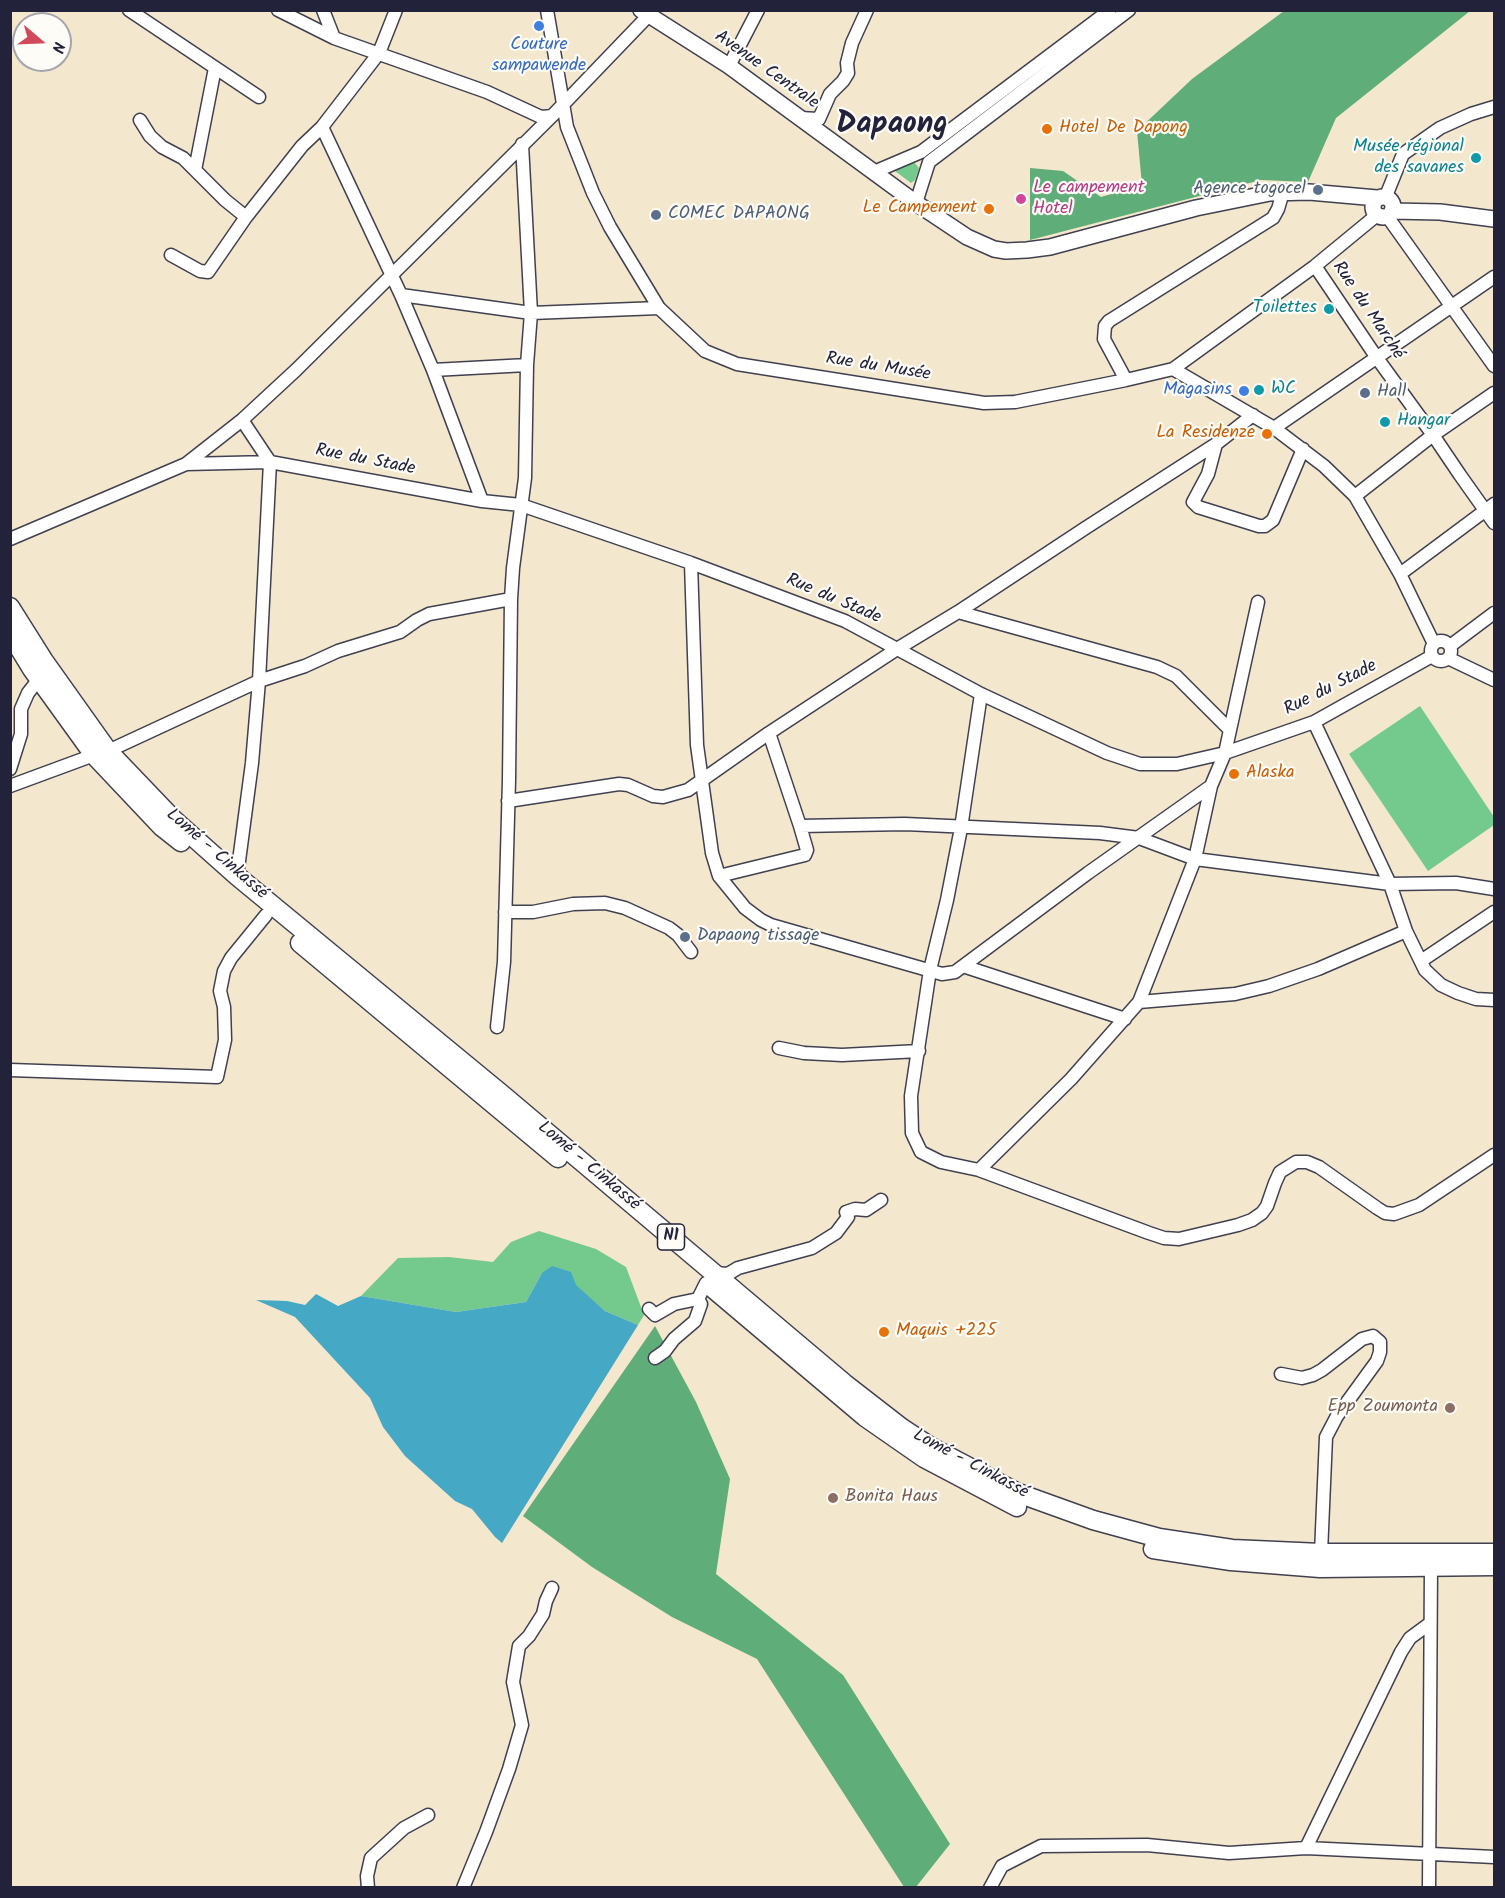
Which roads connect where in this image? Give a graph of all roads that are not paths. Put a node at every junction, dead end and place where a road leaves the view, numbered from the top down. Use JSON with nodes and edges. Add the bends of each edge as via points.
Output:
{"nodes":[{"id":1,"x":129,"y":10,"type":"edge"},
{"id":2,"x":278,"y":10,"type":"edge"},
{"id":3,"x":323,"y":10,"type":"edge"},
{"id":4,"x":396,"y":10,"type":"edge"},
{"id":5,"x":548,"y":10,"type":"edge"},
{"id":6,"x":758,"y":10,"type":"edge"},
{"id":7,"x":867,"y":10,"type":"edge"},
{"id":8,"x":1110,"y":10,"type":"edge"},
{"id":9,"x":1129,"y":10,"type":"edge"},
{"id":10,"x":645,"y":13,"type":"edge"},
{"id":11,"x":334,"y":38,"type":"junction"},
{"id":12,"x":1080,"y":40,"type":"junction"},
{"id":13,"x":379,"y":53,"type":"junction"},
{"id":14,"x":729,"y":66,"type":"junction"},
{"id":15,"x":216,"y":68,"type":"junction"},
{"id":16,"x":259,"y":97,"type":"dead end"},
{"id":17,"x":562,"y":105,"type":"junction"},
{"id":18,"x":1494,"y":107,"type":"edge"},
{"id":19,"x":552,"y":116,"type":"junction"},
{"id":20,"x":799,"y":118,"type":"junction"},
{"id":21,"x":140,"y":120,"type":"dead end"},
{"id":22,"x":322,"y":127,"type":"junction"},
{"id":23,"x":522,"y":144,"type":"junction"},
{"id":24,"x":195,"y":170,"type":"junction"},
{"id":25,"x":874,"y":172,"type":"junction"},
{"id":26,"x":1283,"y":192,"type":"junction"},
{"id":27,"x":916,"y":203,"type":"junction"},
{"id":28,"x":1383,"y":207,"type":"junction"},
{"id":29,"x":246,"y":217,"type":"junction"},
{"id":30,"x":1494,"y":219,"type":"edge"},
{"id":31,"x":171,"y":255,"type":"dead end"},
{"id":32,"x":1315,"y":266,"type":"junction"},
{"id":33,"x":392,"y":274,"type":"junction"},
{"id":34,"x":1494,"y":277,"type":"edge"},
{"id":35,"x":401,"y":295,"type":"junction"},
{"id":36,"x":1452,"y":306,"type":"junction"},
{"id":37,"x":659,"y":308,"type":"junction"},
{"id":38,"x":531,"y":313,"type":"junction"},
{"id":39,"x":1377,"y":358,"type":"junction"},
{"id":40,"x":527,"y":365,"type":"junction"},
{"id":41,"x":1494,"y":366,"type":"edge"},
{"id":42,"x":1173,"y":369,"type":"junction"},
{"id":43,"x":433,"y":370,"type":"junction"},
{"id":44,"x":1126,"y":380,"type":"junction"},
{"id":45,"x":1494,"y":393,"type":"edge"},
{"id":46,"x":1253,"y":415,"type":"junction"},
{"id":47,"x":242,"y":420,"type":"junction"},
{"id":48,"x":1274,"y":428,"type":"junction"},
{"id":49,"x":1433,"y":435,"type":"junction"},
{"id":50,"x":1216,"y":444,"type":"junction"},
{"id":51,"x":1303,"y":449,"type":"junction"},
{"id":52,"x":270,"y":462,"type":"junction"},
{"id":53,"x":186,"y":464,"type":"junction"},
{"id":54,"x":1355,"y":496,"type":"junction"},
{"id":55,"x":482,"y":501,"type":"junction"},
{"id":56,"x":521,"y":505,"type":"junction"},
{"id":57,"x":1490,"y":507,"type":"edge"},
{"id":58,"x":1494,"y":523,"type":"edge"},
{"id":59,"x":10,"y":538,"type":"edge"},
{"id":60,"x":691,"y":563,"type":"junction"},
{"id":61,"x":1400,"y":574,"type":"junction"},
{"id":62,"x":511,"y":599,"type":"junction"},
{"id":63,"x":1258,"y":602,"type":"dead end"},
{"id":64,"x":10,"y":607,"type":"edge"},
{"id":65,"x":958,"y":612,"type":"junction"},
{"id":66,"x":1494,"y":613,"type":"edge"},
{"id":67,"x":10,"y":633,"type":"edge"},
{"id":68,"x":897,"y":649,"type":"junction"},
{"id":69,"x":1433,"y":650,"type":"junction"},
{"id":70,"x":1449,"y":652,"type":"junction"},
{"id":71,"x":39,"y":679,"type":"junction"},
{"id":72,"x":1494,"y":680,"type":"edge"},
{"id":73,"x":259,"y":681,"type":"junction"},
{"id":74,"x":981,"y":694,"type":"junction"},
{"id":75,"x":1314,"y":722,"type":"junction"},
{"id":76,"x":1229,"y":729,"type":"junction"},
{"id":77,"x":769,"y":733,"type":"junction"},
{"id":78,"x":101,"y":753,"type":"junction"},
{"id":79,"x":1225,"y":753,"type":"junction"},
{"id":80,"x":10,"y":769,"type":"edge"},
{"id":81,"x":701,"y":780,"type":"junction"},
{"id":82,"x":10,"y":786,"type":"edge"},
{"id":83,"x":1211,"y":786,"type":"junction"},
{"id":84,"x":508,"y":801,"type":"junction"},
{"id":85,"x":800,"y":826,"type":"junction"},
{"id":86,"x":961,"y":828,"type":"junction"},
{"id":87,"x":1139,"y":838,"type":"junction"},
{"id":88,"x":1195,"y":859,"type":"junction"},
{"id":89,"x":719,"y":876,"type":"junction"},
{"id":90,"x":234,"y":881,"type":"junction"},
{"id":91,"x":1390,"y":884,"type":"junction"},
{"id":92,"x":1494,"y":889,"type":"edge"},
{"id":93,"x":505,"y":912,"type":"junction"},
{"id":94,"x":1494,"y":912,"type":"edge"},
{"id":95,"x":266,"y":915,"type":"junction"},
{"id":96,"x":1406,"y":931,"type":"junction"},
{"id":97,"x":691,"y":952,"type":"dead end"},
{"id":98,"x":1421,"y":961,"type":"junction"},
{"id":99,"x":963,"y":966,"type":"junction"},
{"id":100,"x":930,"y":970,"type":"junction"},
{"id":101,"x":1494,"y":1000,"type":"edge"},
{"id":102,"x":1138,"y":1002,"type":"junction"},
{"id":103,"x":1125,"y":1020,"type":"junction"},
{"id":104,"x":497,"y":1027,"type":"dead end"},
{"id":105,"x":778,"y":1048,"type":"dead end"},
{"id":106,"x":919,"y":1051,"type":"junction"},
{"id":107,"x":10,"y":1070,"type":"edge"},
{"id":108,"x":1494,"y":1155,"type":"edge"},
{"id":109,"x":979,"y":1170,"type":"junction"},
{"id":110,"x":881,"y":1200,"type":"dead end"},
{"id":111,"x":706,"y":1285,"type":"junction"},
{"id":112,"x":649,"y":1309,"type":"dead end"},
{"id":113,"x":655,"y":1358,"type":"dead end"},
{"id":114,"x":1281,"y":1374,"type":"dead end"},
{"id":115,"x":1016,"y":1499,"type":"junction"},
{"id":116,"x":1321,"y":1553,"type":"junction"},
{"id":117,"x":1494,"y":1553,"type":"edge"},
{"id":118,"x":1431,"y":1566,"type":"junction"},
{"id":119,"x":1494,"y":1566,"type":"edge"},
{"id":120,"x":552,"y":1588,"type":"dead end"},
{"id":121,"x":1429,"y":1624,"type":"junction"},
{"id":122,"x":428,"y":1815,"type":"dead end"},
{"id":123,"x":1306,"y":1848,"type":"junction"},
{"id":124,"x":1429,"y":1855,"type":"junction"},
{"id":125,"x":1494,"y":1857,"type":"edge"},
{"id":126,"x":368,"y":1887,"type":"edge"},
{"id":127,"x":463,"y":1887,"type":"edge"},
{"id":128,"x":990,"y":1887,"type":"edge"},
{"id":129,"x":1429,"y":1887,"type":"edge"}],
"edges":[{"from":1,"to":15,"type":"street"},
{"from":2,"to":11,"type":"street"},
{"from":3,"to":11,"type":"street"},
{"from":4,"to":13,"type":"street"},
{"from":5,"to":17,"type":"street","name":"Rue du Musée"},
{"from":6,"to":14,"type":"street"},
{"from":7,"to":20,"type":"street","via":[[852,43],[848,73],[843,81],[830,94],[819,119]]},
{"from":8,"to":12,"type":"street"},
{"from":9,"to":12,"type":"street"},
{"from":10,"to":14,"type":"main road","name":"Avenue Centrale"},
{"from":10,"to":17,"type":"street"},
{"from":11,"to":13,"type":"street"},
{"from":12,"to":25,"type":"street","via":[[921,152]]},
{"from":12,"to":27,"type":"street","via":[[929,162]]},
{"from":13,"to":19,"type":"street","via":[[486,92],[541,117]]},
{"from":13,"to":22,"type":"street"},
{"from":14,"to":20,"type":"main road","name":"Avenue Centrale"},
{"from":15,"to":16,"type":"street"},
{"from":15,"to":24,"type":"street"},
{"from":17,"to":19,"type":"street"},
{"from":17,"to":37,"type":"street","name":"Rue du Musée","via":[[593,193]]},
{"from":18,"to":28,"type":"street","name":"Rue du Musée","via":[[1440,128],[1403,154]]},
{"from":19,"to":23,"type":"street"},
{"from":20,"to":25,"type":"main road","name":"Avenue Centrale"},
{"from":21,"to":24,"type":"street","via":[[162,147]]},
{"from":22,"to":29,"type":"street","via":[[302,146]]},
{"from":22,"to":33,"type":"street"},
{"from":23,"to":33,"type":"street"},
{"from":23,"to":38,"type":"street"},
{"from":24,"to":29,"type":"street"},
{"from":25,"to":27,"type":"main road","name":"Avenue Centrale"},
{"from":26,"to":27,"type":"main road","name":"Avenue Centrale","via":[[1196,208],[1050,247],[1006,251],[967,237]]},
{"from":26,"to":28,"type":"main road","name":"Avenue Centrale","via":[[1339,195]]},
{"from":26,"to":44,"type":"street","via":[[1273,218],[1109,321],[1104,339]]},
{"from":28,"to":30,"type":"main road","name":"Avenue Centrale"},
{"from":28,"to":32,"type":"street","name":"Rue du Musée"},
{"from":28,"to":36,"type":"street"},
{"from":29,"to":31,"type":"street","via":[[206,273]]},
{"from":32,"to":39,"type":"street","name":"Rue du Marché"},
{"from":32,"to":42,"type":"street","name":"Rue du Musée"},
{"from":33,"to":35,"type":"street"},
{"from":33,"to":47,"type":"street"},
{"from":34,"to":36,"type":"street"},
{"from":35,"to":38,"type":"street"},
{"from":35,"to":43,"type":"street"},
{"from":36,"to":39,"type":"street"},
{"from":36,"to":41,"type":"street"},
{"from":37,"to":38,"type":"street"},
{"from":37,"to":44,"type":"street","name":"Rue du Musée","via":[[705,351],[737,364],[984,403],[1015,402]]},
{"from":38,"to":40,"type":"street"},
{"from":39,"to":48,"type":"street"},
{"from":39,"to":49,"type":"street","name":"Rue du Marché"},
{"from":40,"to":43,"type":"street"},
{"from":40,"to":56,"type":"street"},
{"from":42,"to":44,"type":"street","name":"Rue du Musée"},
{"from":42,"to":46,"type":"street"},
{"from":43,"to":55,"type":"street"},
{"from":45,"to":49,"type":"street"},
{"from":46,"to":48,"type":"street"},
{"from":46,"to":50,"type":"street"},
{"from":47,"to":52,"type":"street"},
{"from":47,"to":53,"type":"street"},
{"from":48,"to":51,"type":"street"},
{"from":49,"to":54,"type":"street"},
{"from":49,"to":57,"type":"street","name":"Rue du Marché","via":[[1460,476]]},
{"from":50,"to":51,"type":"street","via":[[1208,474],[1193,502],[1259,526],[1273,520]]},
{"from":50,"to":65,"type":"street"},
{"from":51,"to":54,"type":"street"},
{"from":52,"to":53,"type":"street","name":"Rue du Stade"},
{"from":52,"to":55,"type":"street","name":"Rue du Stade"},
{"from":52,"to":73,"type":"street"},
{"from":53,"to":59,"type":"street"},
{"from":54,"to":61,"type":"street"},
{"from":55,"to":56,"type":"street","name":"Rue du Stade"},
{"from":56,"to":60,"type":"street","name":"Rue du Stade"},
{"from":56,"to":62,"type":"street"},
{"from":57,"to":58,"type":"street","name":"Rue du Marché"},
{"from":57,"to":61,"type":"street"},
{"from":60,"to":68,"type":"street","name":"Rue du Stade","via":[[845,621]]},
{"from":60,"to":81,"type":"street"},
{"from":61,"to":69,"type":"street"},
{"from":62,"to":73,"type":"street","via":[[429,614],[400,632]]},
{"from":62,"to":84,"type":"street"},
{"from":63,"to":76,"type":"street"},
{"from":64,"to":78,"type":"highway","name":"Lomé - Cinkassé","number":"N1"},
{"from":65,"to":68,"type":"street"},
{"from":65,"to":76,"type":"street","via":[[1163,669],[1183,681]]},
{"from":66,"to":70,"type":"street"},
{"from":67,"to":71,"type":"highway","name":"Lomé - Cinkassé","number":"N1"},
{"from":68,"to":74,"type":"street","name":"Rue du Stade"},
{"from":68,"to":77,"type":"street"},
{"from":69,"to":70,"type":"street","via":[[1444,642]]},
{"from":69,"to":70,"type":"street","via":[[1440,661]]},
{"from":69,"to":75,"type":"street","name":"Rue du Stade"},
{"from":70,"to":72,"type":"street"},
{"from":71,"to":78,"type":"highway","name":"Lomé - Cinkassé","number":"N1"},
{"from":71,"to":80,"type":"street","via":[[21,709],[21,734]]},
{"from":73,"to":78,"type":"street"},
{"from":73,"to":90,"type":"street","via":[[252,763]]},
{"from":74,"to":79,"type":"street","name":"Rue du Stade","via":[[1107,753],[1140,764],[1177,764]]},
{"from":74,"to":86,"type":"street"},
{"from":75,"to":79,"type":"street","name":"Rue du Stade"},
{"from":75,"to":91,"type":"street"},
{"from":76,"to":79,"type":"street"},
{"from":77,"to":81,"type":"street"},
{"from":77,"to":85,"type":"street"},
{"from":78,"to":82,"type":"street"},
{"from":78,"to":90,"type":"highway","name":"Lomé - Cinkassé","number":"N1","via":[[162,827]]},
{"from":79,"to":83,"type":"street"},
{"from":81,"to":84,"type":"street","via":[[688,790],[663,797],[619,784]]},
{"from":81,"to":89,"type":"street"},
{"from":83,"to":87,"type":"street"},
{"from":83,"to":88,"type":"street"},
{"from":84,"to":93,"type":"street"},
{"from":85,"to":86,"type":"street","via":[[905,824]]},
{"from":85,"to":89,"type":"street","via":[[805,855]]},
{"from":86,"to":87,"type":"street","via":[[1088,832]]},
{"from":86,"to":100,"type":"street"},
{"from":87,"to":88,"type":"street"},
{"from":87,"to":99,"type":"street"},
{"from":88,"to":91,"type":"street"},
{"from":88,"to":102,"type":"street"},
{"from":89,"to":100,"type":"street","via":[[746,908],[771,925]]},
{"from":90,"to":95,"type":"highway","name":"Lomé - Cinkassé","number":"N1"},
{"from":90,"to":111,"type":"highway","name":"Lomé - Cinkassé","number":"N1","via":[[495,1088]]},
{"from":91,"to":92,"type":"street","via":[[1465,884]]},
{"from":91,"to":96,"type":"street"},
{"from":93,"to":97,"type":"street","via":[[604,903],[626,908],[669,928]]},
{"from":93,"to":104,"type":"street"},
{"from":94,"to":98,"type":"street"},
{"from":95,"to":107,"type":"street","via":[[224,971],[220,991],[225,1040],[217,1077]]},
{"from":95,"to":111,"type":"highway","name":"Lomé - Cinkassé","number":"N1"},
{"from":96,"to":98,"type":"street"},
{"from":96,"to":102,"type":"street","via":[[1269,986],[1235,994]]},
{"from":98,"to":101,"type":"street","via":[[1441,985],[1476,999]]},
{"from":99,"to":100,"type":"street","via":[[947,974]]},
{"from":99,"to":103,"type":"street"},
{"from":100,"to":106,"type":"street"},
{"from":102,"to":103,"type":"street"},
{"from":103,"to":109,"type":"street"},
{"from":105,"to":106,"type":"street","via":[[842,1055]]},
{"from":106,"to":109,"type":"street","via":[[911,1096],[916,1144],[921,1152],[942,1162]]},
{"from":108,"to":109,"type":"street","via":[[1419,1205],[1394,1214],[1377,1208],[1319,1167],[1296,1162],[1280,1172],[1267,1206],[1252,1220],[1179,1239],[1149,1233]]},
{"from":110,"to":111,"type":"street","via":[[866,1210],[846,1212],[848,1217],[836,1233],[812,1248],[738,1268]]},
{"from":111,"to":112,"type":"street","via":[[654,1315]]},
{"from":111,"to":113,"type":"street","via":[[695,1321]]},
{"from":111,"to":115,"type":"highway","name":"Lomé - Cinkassé","number":"N1","via":[[865,1417],[924,1458]]},
{"from":114,"to":116,"type":"street","via":[[1302,1378],[1312,1375],[1362,1339],[1372,1336],[1380,1342],[1377,1361],[1326,1437]]},
{"from":115,"to":116,"type":"highway","name":"Lomé - Cinkassé","number":"N1","via":[[1160,1538],[1232,1549]]},
{"from":115,"to":118,"type":"highway","name":"Lomé - Cinkassé","number":"N1","via":[[1090,1532],[1194,1556],[1320,1568]]},
{"from":116,"to":117,"type":"highway","name":"Lomé - Cinkassé","number":"N1"},
{"from":118,"to":119,"type":"highway","name":"Lomé - Cinkassé","number":"N1"},
{"from":118,"to":121,"type":"street"},
{"from":120,"to":127,"type":"street","via":[[543,1614],[519,1646],[513,1682],[522,1725]]},
{"from":121,"to":123,"type":"street","via":[[1410,1638],[1401,1652]]},
{"from":121,"to":124,"type":"street"},
{"from":122,"to":126,"type":"street","via":[[404,1828],[372,1858]]},
{"from":123,"to":124,"type":"street"},
{"from":123,"to":128,"type":"street","via":[[1228,1852],[1147,1845],[1041,1846],[1002,1866]]},
{"from":124,"to":125,"type":"street"},
{"from":124,"to":129,"type":"street"}]}
